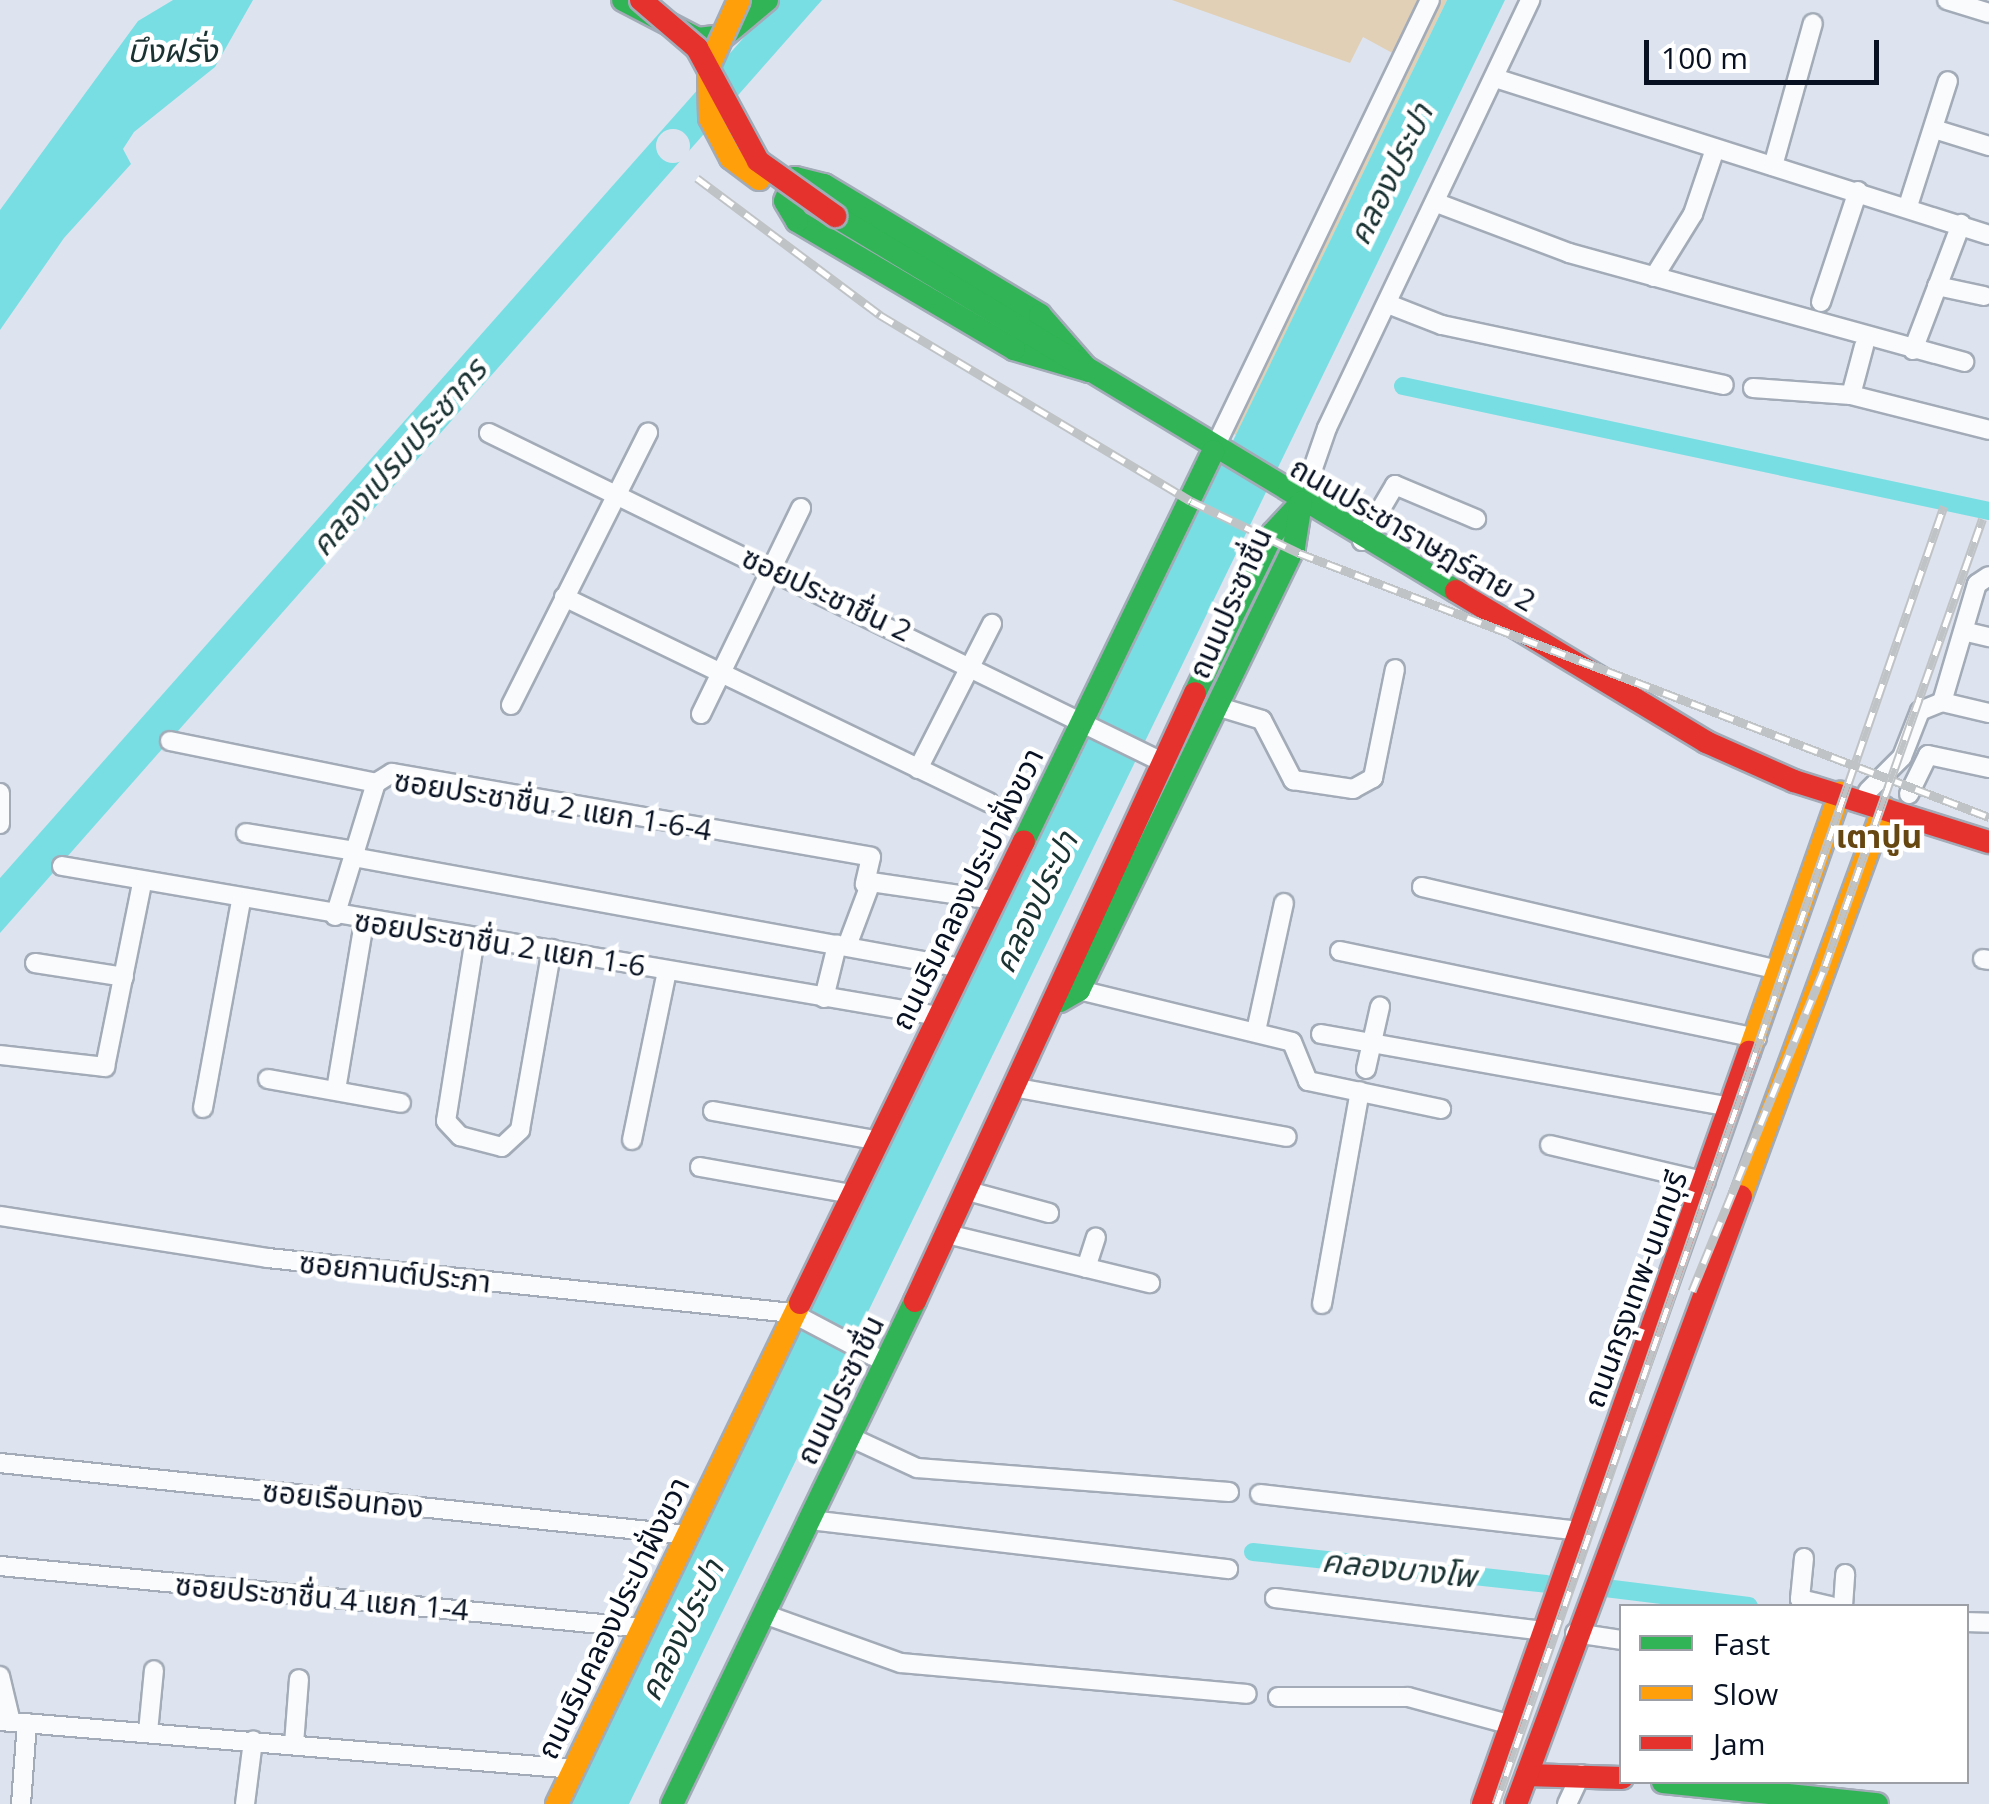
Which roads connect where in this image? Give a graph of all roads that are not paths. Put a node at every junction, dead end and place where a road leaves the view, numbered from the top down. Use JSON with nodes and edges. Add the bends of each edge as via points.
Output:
{"nodes":[{"id":1,"x":739,"y":0,"type":"edge"},
{"id":2,"x":767,"y":0,"type":"edge"},
{"id":3,"x":1430,"y":0,"type":"edge"},
{"id":4,"x":1530,"y":0,"type":"edge"},
{"id":5,"x":1947,"y":0,"type":"edge"},
{"id":6,"x":636,"y":3,"type":"edge"},
{"id":7,"x":1989,"y":13,"type":"edge"},
{"id":8,"x":1813,"y":23,"type":"dead end"},
{"id":9,"x":709,"y":66,"type":"junction"},
{"id":10,"x":1495,"y":78,"type":"junction"},
{"id":11,"x":1948,"y":81,"type":"dead end"},
{"id":12,"x":1934,"y":128,"type":"junction"},
{"id":13,"x":1989,"y":146,"type":"edge"},
{"id":14,"x":1715,"y":148,"type":"junction"},
{"id":15,"x":1773,"y":166,"type":"junction"},
{"id":16,"x":1858,"y":191,"type":"junction"},
{"id":17,"x":1437,"y":203,"type":"junction"},
{"id":18,"x":1908,"y":206,"type":"junction"},
{"id":19,"x":1961,"y":224,"type":"junction"},
{"id":20,"x":1989,"y":235,"type":"edge"},
{"id":21,"x":1654,"y":277,"type":"junction"},
{"id":22,"x":1936,"y":286,"type":"junction"},
{"id":23,"x":1984,"y":296,"type":"dead end"},
{"id":24,"x":1821,"y":302,"type":"dead end"},
{"id":25,"x":1388,"y":304,"type":"junction"},
{"id":26,"x":1864,"y":346,"type":"dead end"},
{"id":27,"x":1912,"y":350,"type":"junction"},
{"id":28,"x":1964,"y":362,"type":"dead end"},
{"id":29,"x":1088,"y":372,"type":"junction"},
{"id":30,"x":1724,"y":385,"type":"dead end"},
{"id":31,"x":1753,"y":388,"type":"dead end"},
{"id":32,"x":1851,"y":395,"type":"junction"},
{"id":33,"x":1989,"y":430,"type":"edge"},
{"id":34,"x":489,"y":433,"type":"dead end"},
{"id":35,"x":648,"y":433,"type":"dead end"},
{"id":36,"x":1217,"y":452,"type":"junction"},
{"id":37,"x":617,"y":494,"type":"junction"},
{"id":38,"x":1301,"y":503,"type":"junction"},
{"id":39,"x":801,"y":508,"type":"dead end"},
{"id":40,"x":1476,"y":520,"type":"dead end"},
{"id":41,"x":1362,"y":541,"type":"junction"},
{"id":42,"x":772,"y":567,"type":"junction"},
{"id":43,"x":1989,"y":576,"type":"edge"},
{"id":44,"x":564,"y":598,"type":"junction"},
{"id":45,"x":992,"y":624,"type":"dead end"},
{"id":46,"x":1967,"y":632,"type":"junction"},
{"id":47,"x":1989,"y":637,"type":"edge"},
{"id":48,"x":974,"y":664,"type":"junction"},
{"id":49,"x":1395,"y":668,"type":"dead end"},
{"id":50,"x":720,"y":674,"type":"junction"},
{"id":51,"x":1942,"y":702,"type":"junction"},
{"id":52,"x":511,"y":705,"type":"dead end"},
{"id":53,"x":1216,"y":706,"type":"junction"},
{"id":54,"x":1989,"y":713,"type":"edge"},
{"id":55,"x":702,"y":714,"type":"dead end"},
{"id":56,"x":1085,"y":722,"type":"junction"},
{"id":57,"x":170,"y":741,"type":"dead end"},
{"id":58,"x":1155,"y":757,"type":"junction"},
{"id":59,"x":1989,"y":768,"type":"edge"},
{"id":60,"x":918,"y":769,"type":"junction"},
{"id":61,"x":376,"y":782,"type":"junction"},
{"id":62,"x":1840,"y":792,"type":"junction"},
{"id":63,"x":0,"y":793,"type":"edge"},
{"id":64,"x":1909,"y":794,"type":"dead end"},
{"id":65,"x":1876,"y":800,"type":"junction"},
{"id":66,"x":988,"y":802,"type":"dead end"},
{"id":67,"x":0,"y":824,"type":"edge"},
{"id":68,"x":246,"y":833,"type":"dead end"},
{"id":69,"x":1989,"y":842,"type":"edge"},
{"id":70,"x":354,"y":854,"type":"junction"},
{"id":71,"x":62,"y":866,"type":"dead end"},
{"id":72,"x":142,"y":883,"type":"junction"},
{"id":73,"x":865,"y":884,"type":"junction"},
{"id":74,"x":1422,"y":886,"type":"dead end"},
{"id":75,"x":995,"y":900,"type":"junction"},
{"id":76,"x":241,"y":901,"type":"junction"},
{"id":77,"x":1284,"y":904,"type":"dead end"},
{"id":78,"x":334,"y":916,"type":"junction"},
{"id":79,"x":364,"y":922,"type":"junction"},
{"id":80,"x":475,"y":938,"type":"junction"},
{"id":81,"x":842,"y":946,"type":"junction"},
{"id":82,"x":552,"y":949,"type":"junction"},
{"id":83,"x":1340,"y":951,"type":"dead end"},
{"id":84,"x":35,"y":963,"type":"dead end"},
{"id":85,"x":962,"y":968,"type":"junction"},
{"id":86,"x":667,"y":970,"type":"junction"},
{"id":87,"x":1780,"y":970,"type":"junction"},
{"id":88,"x":124,"y":976,"type":"junction"},
{"id":89,"x":1070,"y":995,"type":"junction"},
{"id":90,"x":824,"y":998,"type":"junction"},
{"id":91,"x":1380,"y":1008,"type":"dead end"},
{"id":92,"x":939,"y":1016,"type":"junction"},
{"id":93,"x":1256,"y":1031,"type":"junction"},
{"id":94,"x":1321,"y":1034,"type":"dead end"},
{"id":95,"x":1757,"y":1038,"type":"junction"},
{"id":96,"x":1372,"y":1042,"type":"junction"},
{"id":97,"x":0,"y":1055,"type":"edge"},
{"id":98,"x":1366,"y":1069,"type":"dead end"},
{"id":99,"x":268,"y":1080,"type":"dead end"},
{"id":100,"x":1018,"y":1088,"type":"junction"},
{"id":101,"x":336,"y":1090,"type":"junction"},
{"id":102,"x":1360,"y":1092,"type":"junction"},
{"id":103,"x":402,"y":1103,"type":"dead end"},
{"id":104,"x":1732,"y":1107,"type":"junction"},
{"id":105,"x":204,"y":1108,"type":"dead end"},
{"id":106,"x":1441,"y":1109,"type":"dead end"},
{"id":107,"x":713,"y":1111,"type":"dead end"},
{"id":108,"x":1287,"y":1137,"type":"dead end"},
{"id":109,"x":632,"y":1140,"type":"dead end"},
{"id":110,"x":879,"y":1141,"type":"junction"},
{"id":111,"x":1550,"y":1144,"type":"dead end"},
{"id":112,"x":700,"y":1168,"type":"dead end"},
{"id":113,"x":1706,"y":1182,"type":"junction"},
{"id":114,"x":968,"y":1191,"type":"junction"},
{"id":115,"x":852,"y":1194,"type":"junction"},
{"id":116,"x":1050,"y":1213,"type":"dead end"},
{"id":117,"x":0,"y":1216,"type":"edge"},
{"id":118,"x":947,"y":1234,"type":"junction"},
{"id":119,"x":1096,"y":1238,"type":"dead end"},
{"id":120,"x":1086,"y":1268,"type":"junction"},
{"id":121,"x":1150,"y":1283,"type":"dead end"},
{"id":122,"x":1322,"y":1304,"type":"dead end"},
{"id":123,"x":799,"y":1316,"type":"junction"},
{"id":124,"x":886,"y":1362,"type":"junction"},
{"id":125,"x":850,"y":1437,"type":"junction"},
{"id":126,"x":0,"y":1463,"type":"edge"},
{"id":127,"x":1229,"y":1492,"type":"dead end"},
{"id":128,"x":1260,"y":1494,"type":"dead end"},
{"id":129,"x":810,"y":1520,"type":"junction"},
{"id":130,"x":1581,"y":1531,"type":"junction"},
{"id":131,"x":687,"y":1535,"type":"junction"},
{"id":132,"x":1804,"y":1558,"type":"dead end"},
{"id":133,"x":0,"y":1566,"type":"edge"},
{"id":134,"x":1228,"y":1570,"type":"dead end"},
{"id":135,"x":1845,"y":1574,"type":"dead end"},
{"id":136,"x":1275,"y":1598,"type":"dead end"},
{"id":137,"x":1822,"y":1604,"type":"edge"},
{"id":138,"x":1843,"y":1604,"type":"edge"},
{"id":139,"x":764,"y":1614,"type":"junction"},
{"id":140,"x":643,"y":1628,"type":"junction"},
{"id":141,"x":1544,"y":1631,"type":"junction"},
{"id":142,"x":1573,"y":1638,"type":"junction"},
{"id":143,"x":1619,"y":1640,"type":"edge"},
{"id":144,"x":154,"y":1670,"type":"dead end"},
{"id":145,"x":0,"y":1676,"type":"edge"},
{"id":146,"x":298,"y":1679,"type":"dead end"},
{"id":147,"x":1247,"y":1694,"type":"dead end"},
{"id":148,"x":1278,"y":1697,"type":"dead end"},
{"id":149,"x":13,"y":1722,"type":"edge"},
{"id":150,"x":1512,"y":1725,"type":"junction"},
{"id":151,"x":148,"y":1732,"type":"junction"},
{"id":152,"x":253,"y":1741,"type":"junction"},
{"id":153,"x":294,"y":1744,"type":"junction"},
{"id":154,"x":574,"y":1769,"type":"junction"},
{"id":155,"x":1581,"y":1774,"type":"junction"},
{"id":156,"x":1527,"y":1775,"type":"junction"},
{"id":157,"x":1619,"y":1778,"type":"edge"},
{"id":158,"x":1669,"y":1784,"type":"edge"},
{"id":159,"x":1701,"y":1794,"type":"edge"},
{"id":160,"x":21,"y":1804,"type":"edge"},
{"id":161,"x":245,"y":1804,"type":"edge"},
{"id":162,"x":557,"y":1804,"type":"edge"},
{"id":163,"x":672,"y":1804,"type":"edge"},
{"id":164,"x":1484,"y":1804,"type":"edge"},
{"id":165,"x":1516,"y":1804,"type":"edge"},
{"id":166,"x":1568,"y":1804,"type":"edge"},
{"id":167,"x":1877,"y":1804,"type":"edge"}],
"edges":[{"from":1,"to":9,"type":"main road","bridge":true},
{"from":2,"to":6,"type":"main road","via":[[724,36],[698,40]]},
{"from":3,"to":36,"type":"street","name":"ถนนริมคลองประปาฝั่งขวา"},
{"from":4,"to":10,"type":"street"},
{"from":5,"to":7,"type":"street"},
{"from":6,"to":9,"type":"main road","bridge":true},
{"from":8,"to":15,"type":"street"},
{"from":9,"to":29,"type":"main road","name":"ถนนประชาราษฎร์สาย 2","bridge":true,"via":[[740,141],[835,216]]},
{"from":10,"to":14,"type":"street"},
{"from":10,"to":17,"type":"street"},
{"from":11,"to":12,"type":"street"},
{"from":12,"to":13,"type":"street"},
{"from":12,"to":18,"type":"street"},
{"from":14,"to":15,"type":"street"},
{"from":14,"to":21,"type":"street","via":[[1693,214]]},
{"from":15,"to":16,"type":"street"},
{"from":16,"to":18,"type":"street"},
{"from":16,"to":24,"type":"street"},
{"from":17,"to":21,"type":"street","via":[[1491,229]]},
{"from":17,"to":25,"type":"street"},
{"from":18,"to":19,"type":"street"},
{"from":19,"to":20,"type":"street"},
{"from":19,"to":22,"type":"street"},
{"from":21,"to":27,"type":"street"},
{"from":22,"to":23,"type":"street"},
{"from":22,"to":27,"type":"street"},
{"from":25,"to":30,"type":"street","via":[[1442,325]]},
{"from":25,"to":38,"type":"street"},
{"from":26,"to":32,"type":"street"},
{"from":27,"to":28,"type":"street"},
{"from":29,"to":29,"type":"main road","via":[[1014,349],[797,221],[788,189],[812,178],[1040,314]]},
{"from":29,"to":36,"type":"main road","name":"ถนนประชาราษฎร์สาย 2"},
{"from":31,"to":32,"type":"street"},
{"from":32,"to":33,"type":"street"},
{"from":34,"to":37,"type":"street","name":"ซอยประชาชื่น 2"},
{"from":35,"to":37,"type":"street"},
{"from":36,"to":38,"type":"main road","name":"ถนนประชาราษฎร์สาย 2"},
{"from":36,"to":56,"type":"main road","name":"ถนนริมคลองประปาฝั่งขวา"},
{"from":37,"to":42,"type":"street","name":"ซอยประชาชื่น 2"},
{"from":37,"to":44,"type":"street"},
{"from":38,"to":41,"type":"main road","name":"ถนนประชาราษฎร์สาย 2"},
{"from":38,"to":53,"type":"main road","name":"ถนนประชาชื่น","via":[[1294,547]]},
{"from":38,"to":58,"type":"main road","name":"ถนนประชาชื่น","via":[[1273,533]]},
{"from":39,"to":42,"type":"street"},
{"from":40,"to":41,"type":"street","via":[[1395,485]]},
{"from":41,"to":62,"type":"main road","name":"ถนนประชาราษฎร์สาย 2","via":[[1706,742]]},
{"from":42,"to":48,"type":"street","name":"ซอยประชาชื่น 2"},
{"from":42,"to":50,"type":"street"},
{"from":43,"to":46,"type":"street","via":[[1976,584]]},
{"from":44,"to":50,"type":"street"},
{"from":44,"to":52,"type":"street"},
{"from":45,"to":48,"type":"street"},
{"from":46,"to":47,"type":"street"},
{"from":46,"to":51,"type":"street"},
{"from":48,"to":56,"type":"street","name":"ซอยประชาชื่น 2"},
{"from":48,"to":60,"type":"street"},
{"from":49,"to":53,"type":"street","via":[[1373,778],[1353,789],[1293,780],[1262,720]]},
{"from":50,"to":55,"type":"street"},
{"from":50,"to":60,"type":"street"},
{"from":51,"to":54,"type":"street"},
{"from":51,"to":65,"type":"street","via":[[1920,711]]},
{"from":53,"to":89,"type":"main road","name":"ถนนประชาชื่น"},
{"from":56,"to":58,"type":"street","name":"ซอยประชาชื่น 2"},
{"from":56,"to":75,"type":"main road","name":"ถนนริมคลองประปาฝั่งขวา"},
{"from":57,"to":61,"type":"street"},
{"from":58,"to":89,"type":"main road","name":"ถนนประชาชื่น"},
{"from":59,"to":64,"type":"street","via":[[1928,755]]},
{"from":60,"to":66,"type":"street"},
{"from":61,"to":70,"type":"street","name":"ซอยประชาชื่น 2 แยก 1-6-4"},
{"from":61,"to":73,"type":"street","name":"ซอยประชาชื่น 2 แยก 1-6-4","via":[[392,773],[871,857]]},
{"from":62,"to":65,"type":"main road","name":"ถนนประชาราษฎร์สาย 2"},
{"from":62,"to":87,"type":"main road","name":"ถนนกรุงเทพ-นนทบุรี"},
{"from":63,"to":67,"type":"street"},
{"from":65,"to":69,"type":"main road","name":"ถนนประชาราษฎร์สาย 2"},
{"from":65,"to":142,"type":"main road","name":"ถนนกรุงเทพ-นนทบุรี","via":[[1814,1014],[1706,1270]]},
{"from":68,"to":70,"type":"street"},
{"from":70,"to":78,"type":"street","name":"ซอยประชาชื่น 2 แยก 1-6-4"},
{"from":70,"to":81,"type":"street"},
{"from":71,"to":72,"type":"street","name":"ซอยประชาชื่น 2 แยก 1-6"},
{"from":72,"to":76,"type":"street","name":"ซอยประชาชื่น 2 แยก 1-6"},
{"from":72,"to":88,"type":"street"},
{"from":73,"to":75,"type":"street"},
{"from":73,"to":81,"type":"street"},
{"from":74,"to":87,"type":"street"},
{"from":75,"to":85,"type":"main road","name":"ถนนริมคลองประปาฝั่งขวา"},
{"from":76,"to":78,"type":"street","name":"ซอยประชาชื่น 2 แยก 1-6"},
{"from":76,"to":105,"type":"street"},
{"from":77,"to":93,"type":"street"},
{"from":78,"to":79,"type":"street","name":"ซอยประชาชื่น 2 แยก 1-6"},
{"from":79,"to":80,"type":"street","name":"ซอยประชาชื่น 2 แยก 1-6"},
{"from":79,"to":101,"type":"street"},
{"from":80,"to":82,"type":"street","name":"ซอยประชาชื่น 2 แยก 1-6"},
{"from":80,"to":82,"type":"street","via":[[446,1121],[502,1148],[518,1138]]},
{"from":81,"to":85,"type":"street"},
{"from":81,"to":90,"type":"street"},
{"from":82,"to":86,"type":"street","name":"ซอยประชาชื่น 2 แยก 1-6"},
{"from":83,"to":95,"type":"street"},
{"from":84,"to":88,"type":"street"},
{"from":85,"to":92,"type":"main road","name":"ถนนริมคลองประปาฝั่งขวา"},
{"from":86,"to":90,"type":"street","name":"ซอยประชาชื่น 2 แยก 1-6"},
{"from":86,"to":109,"type":"street"},
{"from":87,"to":95,"type":"main road","name":"ถนนกรุงเทพ-นนทบุรี"},
{"from":88,"to":97,"type":"street","via":[[105,1067]]},
{"from":89,"to":93,"type":"street"},
{"from":89,"to":100,"type":"main road","name":"ถนนประชาชื่น"},
{"from":90,"to":92,"type":"street","name":"ซอยประชาชื่น 2 แยก 1-6"},
{"from":91,"to":96,"type":"street"},
{"from":92,"to":110,"type":"main road","name":"ถนนริมคลองประปาฝั่งขวา"},
{"from":93,"to":102,"type":"street","via":[[1292,1042],[1300,1078]]},
{"from":94,"to":96,"type":"street"},
{"from":95,"to":104,"type":"main road","name":"ถนนกรุงเทพ-นนทบุรี"},
{"from":96,"to":98,"type":"street"},
{"from":96,"to":104,"type":"street"},
{"from":99,"to":101,"type":"street"},
{"from":100,"to":108,"type":"street"},
{"from":100,"to":114,"type":"main road","name":"ถนนประชาชื่น"},
{"from":101,"to":103,"type":"street"},
{"from":102,"to":106,"type":"street"},
{"from":102,"to":122,"type":"street"},
{"from":104,"to":113,"type":"main road","name":"ถนนกรุงเทพ-นนทบุรี"},
{"from":107,"to":110,"type":"street"},
{"from":110,"to":115,"type":"main road","name":"ถนนริมคลองประปาฝั่งขวา"},
{"from":111,"to":113,"type":"street"},
{"from":112,"to":115,"type":"street"},
{"from":113,"to":130,"type":"main road","name":"ถนนกรุงเทพ-นนทบุรี"},
{"from":114,"to":116,"type":"street"},
{"from":114,"to":118,"type":"main road","name":"ถนนประชาชื่น"},
{"from":115,"to":123,"type":"main road","name":"ถนนริมคลองประปาฝั่งขวา"},
{"from":117,"to":123,"type":"street","name":"ซอยกานต์ประภา","via":[[268,1258]]},
{"from":118,"to":120,"type":"street"},
{"from":118,"to":124,"type":"main road","name":"ถนนประชาชื่น"},
{"from":119,"to":120,"type":"street"},
{"from":120,"to":121,"type":"street"},
{"from":123,"to":124,"type":"street","name":"ซอยกานต์ประภา"},
{"from":123,"to":131,"type":"main road","name":"ถนนริมคลองประปาฝั่งขวา"},
{"from":124,"to":125,"type":"main road","name":"ถนนประชาชื่น"},
{"from":125,"to":127,"type":"street","via":[[916,1468]]},
{"from":125,"to":129,"type":"main road","name":"ถนนประชาชื่น"},
{"from":126,"to":131,"type":"street","name":"ซอยเรือนทอง"},
{"from":128,"to":130,"type":"street"},
{"from":129,"to":134,"type":"street"},
{"from":129,"to":139,"type":"main road","name":"ถนนประชาชื่น"},
{"from":130,"to":141,"type":"main road","name":"ถนนกรุงเทพ-นนทบุรี"},
{"from":131,"to":140,"type":"main road","name":"ถนนริมคลองประปาฝั่งขวา"},
{"from":132,"to":137,"type":"street","via":[[1800,1599]]},
{"from":133,"to":140,"type":"street","name":"ซอยประชาชื่น 4 แยก 1-4"},
{"from":135,"to":138,"type":"street"},
{"from":136,"to":141,"type":"street"},
{"from":139,"to":147,"type":"street","via":[[900,1663]]},
{"from":139,"to":163,"type":"main road","name":"ถนนประชาชื่น"},
{"from":140,"to":154,"type":"main road","name":"ถนนริมคลองประปาฝั่งขวา"},
{"from":141,"to":142,"type":"main road"},
{"from":141,"to":150,"type":"main road","name":"ถนนกรุงเทพ-นนทบุรี"},
{"from":142,"to":143,"type":"street"},
{"from":142,"to":156,"type":"main road","name":"ถนนกรุงเทพ-นนทบุรี"},
{"from":144,"to":151,"type":"street"},
{"from":145,"to":149,"type":"street"},
{"from":146,"to":153,"type":"street"},
{"from":148,"to":150,"type":"street","via":[[1408,1697]]},
{"from":149,"to":151,"type":"street"},
{"from":149,"to":160,"type":"street"},
{"from":150,"to":164,"type":"main road","name":"ถนนกรุงเทพ-นนทบุรี"},
{"from":151,"to":152,"type":"street"},
{"from":152,"to":153,"type":"street"},
{"from":152,"to":161,"type":"street"},
{"from":153,"to":154,"type":"street"},
{"from":154,"to":162,"type":"main road","name":"ถนนริมคลองประปาฝั่งขวา"},
{"from":155,"to":156,"type":"main road"},
{"from":155,"to":157,"type":"main road"},
{"from":155,"to":166,"type":"street"},
{"from":156,"to":165,"type":"main road","name":"ถนนกรุงเทพ-นนทบุรี"},
{"from":158,"to":159,"type":"main road"},
{"from":159,"to":167,"type":"main road"}]}
